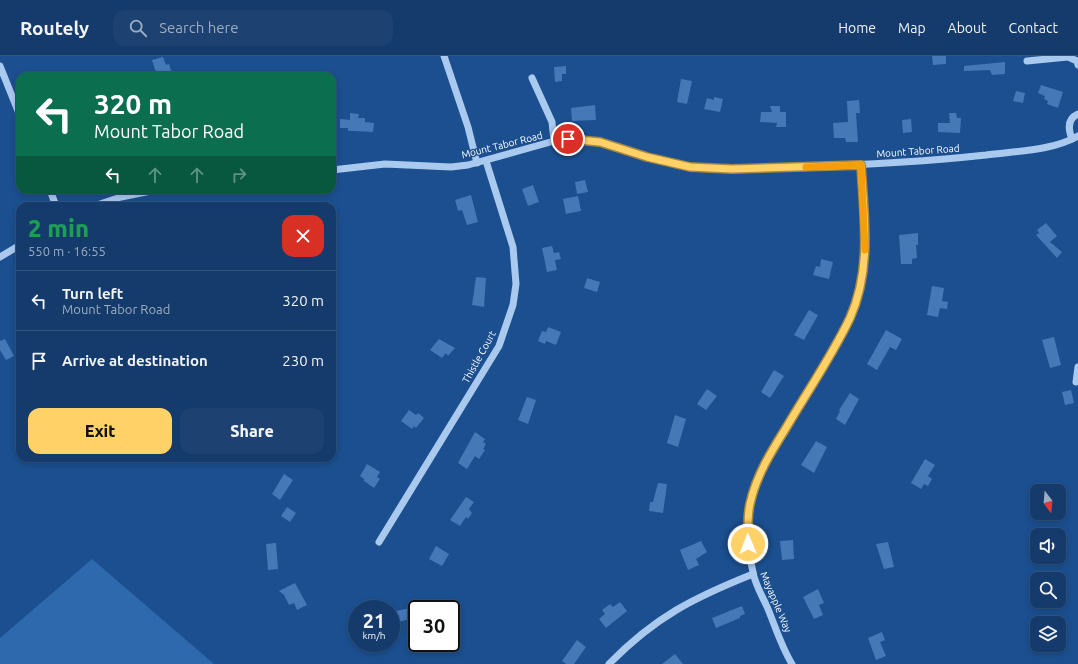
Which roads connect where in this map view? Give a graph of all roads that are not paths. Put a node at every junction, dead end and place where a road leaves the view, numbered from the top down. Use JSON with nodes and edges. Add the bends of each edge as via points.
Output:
{"nodes":[{"id":1,"x":444,"y":56,"type":"edge"},
{"id":2,"x":1026,"y":61,"type":"dead end"},
{"id":3,"x":1078,"y":65,"type":"edge"},
{"id":4,"x":0,"y":66,"type":"edge"},
{"id":5,"x":532,"y":78,"type":"dead end"},
{"id":6,"x":16,"y":106,"type":"edge"},
{"id":7,"x":1078,"y":114,"type":"edge"},
{"id":8,"x":1075,"y":138,"type":"edge"},
{"id":9,"x":554,"y":141,"type":"junction"},
{"id":10,"x":1078,"y":145,"type":"edge"},
{"id":11,"x":486,"y":161,"type":"junction"},
{"id":12,"x":477,"y":163,"type":"junction"},
{"id":13,"x":861,"y":165,"type":"junction"},
{"id":14,"x":336,"y":170,"type":"edge"},
{"id":15,"x":136,"y":194,"type":"edge"},
{"id":16,"x":106,"y":202,"type":"edge"},
{"id":17,"x":16,"y":247,"type":"edge"},
{"id":18,"x":0,"y":257,"type":"edge"},
{"id":19,"x":1078,"y":367,"type":"edge"},
{"id":20,"x":1076,"y":382,"type":"dead end"},
{"id":21,"x":379,"y":542,"type":"dead end"},
{"id":22,"x":753,"y":574,"type":"junction"},
{"id":23,"x":610,"y":664,"type":"edge"},
{"id":24,"x":792,"y":664,"type":"edge"}],
"edges":[{"from":1,"to":12,"type":"street","via":[[468,127]]},
{"from":2,"to":3,"type":"street","via":[[1068,57]]},
{"from":4,"to":6,"type":"street"},
{"from":5,"to":9,"type":"street","via":[[552,122]]},
{"from":7,"to":8,"type":"street","via":[[1071,119],[1069,125]]},
{"from":8,"to":10,"type":"street"},
{"from":8,"to":13,"type":"street","name":"Mount Tabor Road","via":[[1025,150],[943,160]]},
{"from":9,"to":11,"type":"street","name":"Mount Tabor Road"},
{"from":9,"to":13,"type":"street","name":"Mount Tabor Road","via":[[581,139],[600,142],[672,164],[696,168]]},
{"from":11,"to":12,"type":"street","name":"Mount Tabor Road"},
{"from":11,"to":21,"type":"street","name":"Thistle Court","via":[[512,247],[516,284],[513,305],[499,346]]},
{"from":12,"to":14,"type":"street","name":"Mount Tabor Road","via":[[451,167],[385,164]]},
{"from":13,"to":22,"type":"street","name":"Mayapple Way","via":[[865,244],[864,268],[858,294],[850,317],[767,459],[756,483],[748,524]]},
{"from":15,"to":16,"type":"street"},
{"from":17,"to":18,"type":"street"},
{"from":19,"to":20,"type":"street"},
{"from":22,"to":23,"type":"street","via":[[708,592],[667,615],[643,632]]},
{"from":22,"to":24,"type":"street","name":"Mayapple Way"}]}
